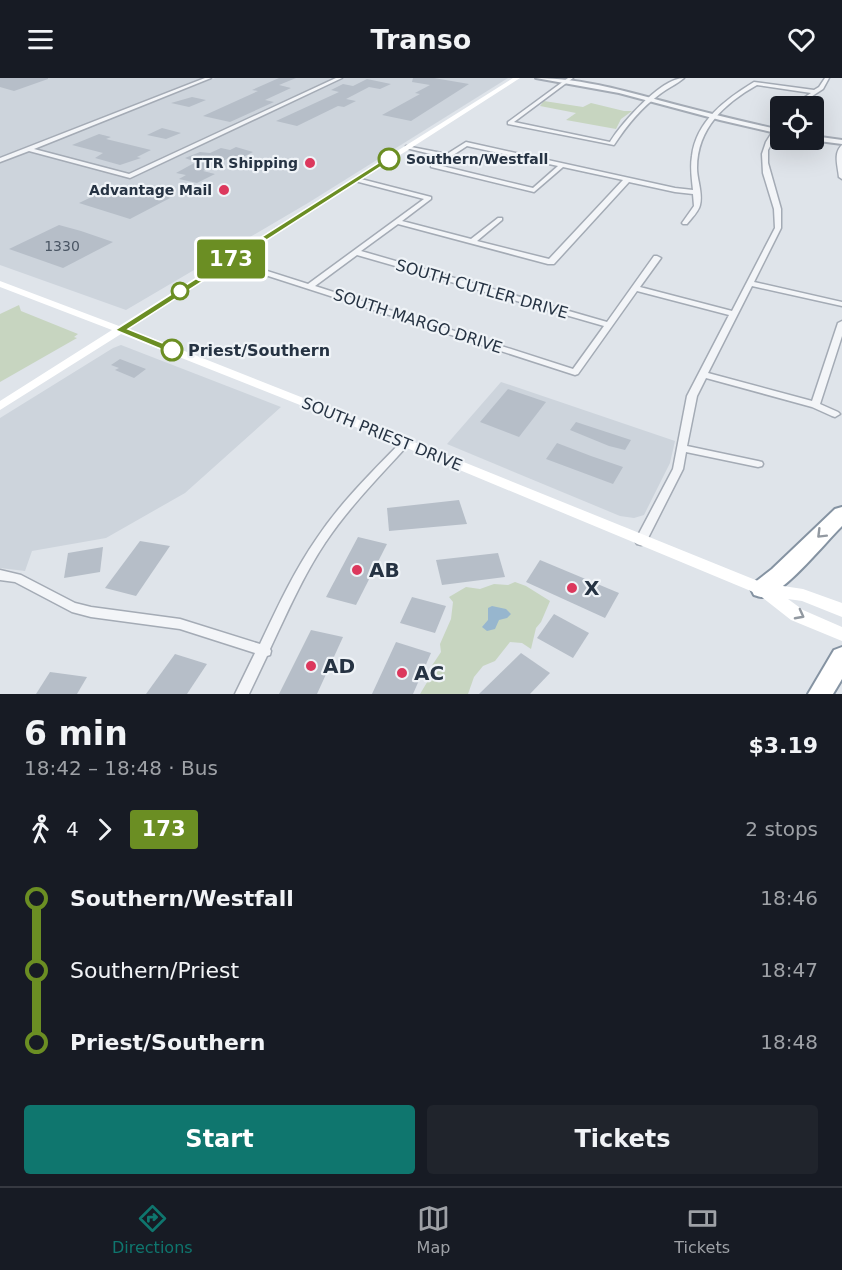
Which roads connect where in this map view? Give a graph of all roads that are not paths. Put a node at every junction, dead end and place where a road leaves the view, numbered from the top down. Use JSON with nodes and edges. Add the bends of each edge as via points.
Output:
{"nodes":[{"id":1,"x":209,"y":78,"type":"edge"},
{"id":2,"x":340,"y":78,"type":"edge"},
{"id":3,"x":517,"y":78,"type":"edge"},
{"id":4,"x":540,"y":78,"type":"edge"},
{"id":5,"x":572,"y":78,"type":"edge"},
{"id":6,"x":682,"y":78,"type":"edge"},
{"id":7,"x":827,"y":78,"type":"edge"},
{"id":8,"x":565,"y":82,"type":"junction"},
{"id":9,"x":815,"y":92,"type":"junction"},
{"id":10,"x":809,"y":96,"type":"edge"},
{"id":11,"x":650,"y":100,"type":"junction"},
{"id":12,"x":713,"y":117,"type":"junction"},
{"id":13,"x":770,"y":128,"type":"edge"},
{"id":14,"x":824,"y":140,"type":"edge"},
{"id":15,"x":842,"y":142,"type":"edge"},
{"id":16,"x":770,"y":143,"type":"edge"},
{"id":17,"x":408,"y":147,"type":"junction"},
{"id":18,"x":842,"y":147,"type":"edge"},
{"id":19,"x":29,"y":148,"type":"junction"},
{"id":20,"x":448,"y":156,"type":"junction"},
{"id":21,"x":0,"y":160,"type":"edge"},
{"id":22,"x":562,"y":165,"type":"junction"},
{"id":23,"x":842,"y":177,"type":"edge"},
{"id":24,"x":357,"y":180,"type":"junction"},
{"id":25,"x":628,"y":180,"type":"junction"},
{"id":26,"x":697,"y":192,"type":"junction"},
{"id":27,"x":500,"y":219,"type":"dead end"},
{"id":28,"x":397,"y":222,"type":"junction"},
{"id":29,"x":685,"y":223,"type":"dead end"},
{"id":30,"x":473,"y":242,"type":"junction"},
{"id":31,"x":356,"y":252,"type":"junction"},
{"id":32,"x":657,"y":258,"type":"dead end"},
{"id":33,"x":230,"y":260,"type":"junction"},
{"id":34,"x":751,"y":283,"type":"junction"},
{"id":35,"x":0,"y":284,"type":"edge"},
{"id":36,"x":310,"y":286,"type":"junction"},
{"id":37,"x":635,"y":288,"type":"junction"},
{"id":38,"x":842,"y":304,"type":"edge"},
{"id":39,"x":734,"y":314,"type":"junction"},
{"id":40,"x":842,"y":323,"type":"edge"},
{"id":41,"x":608,"y":325,"type":"junction"},
{"id":42,"x":120,"y":330,"type":"junction"},
{"id":43,"x":832,"y":351,"type":"junction"},
{"id":44,"x":842,"y":354,"type":"edge"},
{"id":45,"x":704,"y":374,"type":"junction"},
{"id":46,"x":814,"y":405,"type":"junction"},
{"id":47,"x":0,"y":406,"type":"edge"},
{"id":48,"x":835,"y":414,"type":"dead end"},
{"id":49,"x":405,"y":443,"type":"junction"},
{"id":50,"x":683,"y":448,"type":"junction"},
{"id":51,"x":758,"y":464,"type":"dead end"},
{"id":52,"x":842,"y":514,"type":"edge"},
{"id":53,"x":641,"y":541,"type":"junction"},
{"id":54,"x":0,"y":575,"type":"edge"},
{"id":55,"x":762,"y":589,"type":"junction"},
{"id":56,"x":842,"y":610,"type":"edge"},
{"id":57,"x":842,"y":634,"type":"edge"},
{"id":58,"x":265,"y":651,"type":"junction"},
{"id":59,"x":842,"y":657,"type":"edge"},
{"id":60,"x":242,"y":694,"type":"edge"},
{"id":61,"x":821,"y":694,"type":"edge"}],
"edges":[{"from":1,"to":19,"type":"street"},
{"from":2,"to":19,"type":"street","via":[[130,176]]},
{"from":3,"to":17,"type":"main road"},
{"from":4,"to":8,"type":"street"},
{"from":5,"to":8,"type":"street"},
{"from":6,"to":11,"type":"street"},
{"from":7,"to":9,"type":"street"},
{"from":8,"to":11,"type":"street"},
{"from":8,"to":11,"type":"street","via":[[510,123],[612,144],[627,119]]},
{"from":9,"to":10,"type":"street"},
{"from":9,"to":12,"type":"street","via":[[756,83],[730,99]]},
{"from":11,"to":12,"type":"street"},
{"from":12,"to":13,"type":"street"},
{"from":12,"to":26,"type":"street","via":[[695,147]]},
{"from":14,"to":15,"type":"street"},
{"from":16,"to":34,"type":"street","via":[[765,159],[779,221]]},
{"from":17,"to":20,"type":"street"},
{"from":17,"to":24,"type":"main road"},
{"from":18,"to":23,"type":"street"},
{"from":19,"to":21,"type":"street"},
{"from":20,"to":22,"type":"street","via":[[466,144]]},
{"from":20,"to":22,"type":"street","via":[[433,166],[534,190]]},
{"from":22,"to":25,"type":"street"},
{"from":24,"to":28,"type":"street","via":[[429,198]]},
{"from":24,"to":33,"type":"main road"},
{"from":25,"to":26,"type":"street"},
{"from":25,"to":30,"type":"street","via":[[551,262]]},
{"from":26,"to":29,"type":"street","via":[[697,206]]},
{"from":27,"to":30,"type":"street"},
{"from":28,"to":30,"type":"street"},
{"from":28,"to":31,"type":"street"},
{"from":31,"to":36,"type":"street"},
{"from":31,"to":41,"type":"street","name":"SOUTH CUTLER DRIVE"},
{"from":32,"to":37,"type":"street"},
{"from":33,"to":36,"type":"street","name":"SOUTH MARGO DRIVE"},
{"from":33,"to":42,"type":"main road"},
{"from":34,"to":38,"type":"street"},
{"from":34,"to":39,"type":"street"},
{"from":35,"to":42,"type":"main road","name":"SOUTH PRIEST DRIVE"},
{"from":36,"to":41,"type":"street","name":"SOUTH MARGO DRIVE","via":[[575,372]]},
{"from":37,"to":39,"type":"street"},
{"from":37,"to":41,"type":"street"},
{"from":39,"to":45,"type":"street"},
{"from":40,"to":43,"type":"street"},
{"from":42,"to":47,"type":"main road"},
{"from":42,"to":49,"type":"main road","name":"SOUTH PRIEST DRIVE"},
{"from":43,"to":44,"type":"street"},
{"from":43,"to":46,"type":"street"},
{"from":45,"to":46,"type":"street"},
{"from":45,"to":50,"type":"street","via":[[688,407]]},
{"from":46,"to":48,"type":"street"},
{"from":49,"to":53,"type":"main road","name":"SOUTH PRIEST DRIVE"},
{"from":49,"to":58,"type":"street","via":[[343,510],[321,540]]},
{"from":50,"to":51,"type":"street"},
{"from":50,"to":53,"type":"street","via":[[678,469]]},
{"from":52,"to":55,"type":"highway","one_way":true},
{"from":53,"to":55,"type":"main road","name":"SOUTH PRIEST DRIVE"},
{"from":54,"to":58,"type":"street","via":[[17,578],[72,607],[180,624]]},
{"from":55,"to":56,"type":"main road","name":"SOUTH PRIEST DRIVE","via":[[802,595]]},
{"from":55,"to":57,"type":"main road","name":"SOUTH PRIEST DRIVE","one_way":true,"via":[[797,615]]},
{"from":58,"to":60,"type":"street"},
{"from":59,"to":61,"type":"highway"}]}
